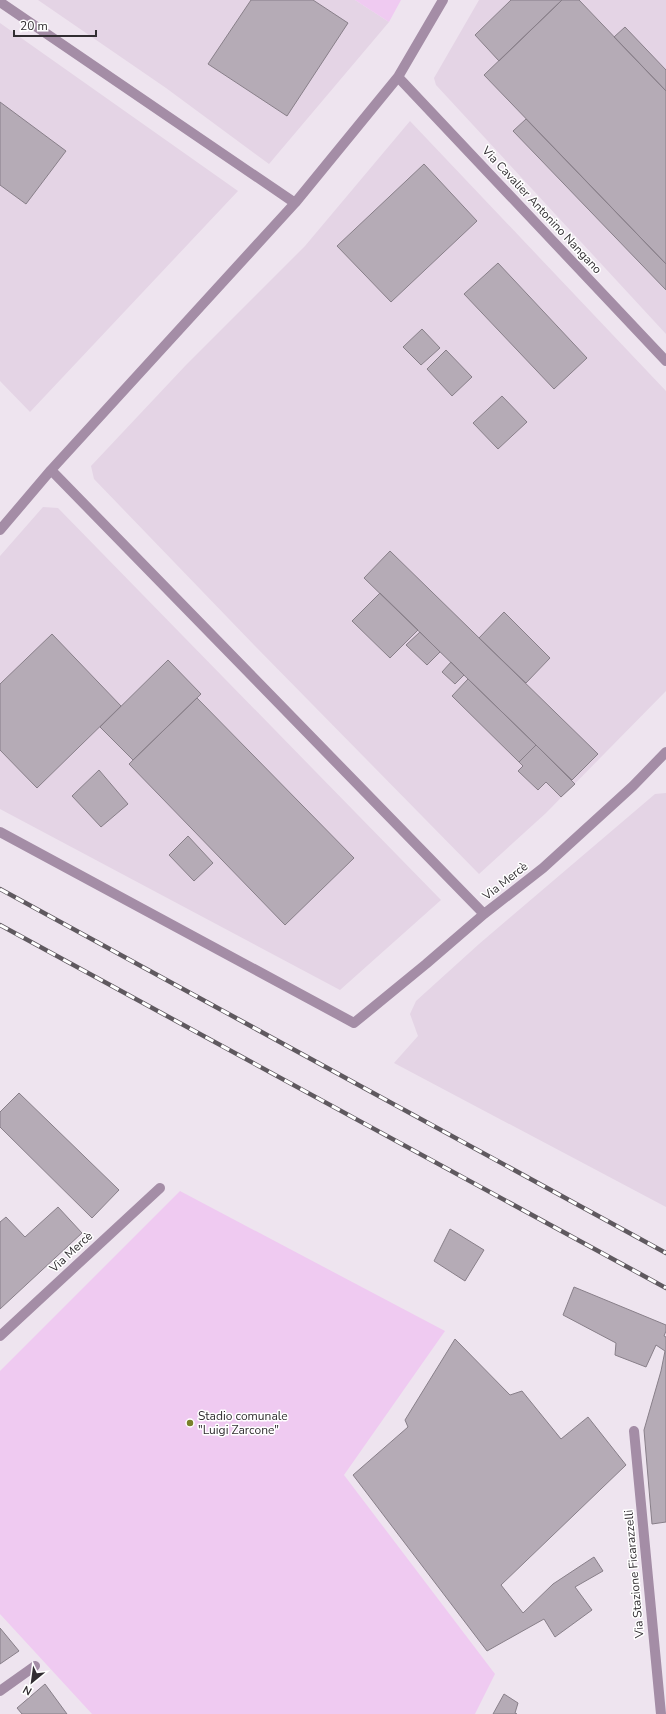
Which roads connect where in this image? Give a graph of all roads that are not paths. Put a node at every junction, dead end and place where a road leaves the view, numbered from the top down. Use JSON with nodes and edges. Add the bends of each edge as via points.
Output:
{"nodes":[{"id":1,"x":443,"y":0,"type":"edge"},
{"id":2,"x":0,"y":2,"type":"edge"},
{"id":3,"x":398,"y":77,"type":"junction"},
{"id":4,"x":295,"y":203,"type":"junction"},
{"id":5,"x":666,"y":360,"type":"edge"},
{"id":6,"x":51,"y":470,"type":"junction"},
{"id":7,"x":0,"y":530,"type":"edge"},
{"id":8,"x":666,"y":752,"type":"edge"},
{"id":9,"x":0,"y":832,"type":"edge"},
{"id":10,"x":484,"y":914,"type":"junction"},
{"id":11,"x":160,"y":1188,"type":"dead end"},
{"id":12,"x":0,"y":1336,"type":"edge"},
{"id":13,"x":634,"y":1431,"type":"dead end"},
{"id":14,"x":35,"y":1666,"type":"dead end"},
{"id":15,"x":0,"y":1691,"type":"edge"},
{"id":16,"x":661,"y":1714,"type":"edge"}],
"edges":[{"from":1,"to":3,"type":"street"},
{"from":2,"to":4,"type":"street"},
{"from":3,"to":4,"type":"street"},
{"from":3,"to":5,"type":"street","name":"Via Cavalier Antonino Nangano"},
{"from":4,"to":6,"type":"street"},
{"from":6,"to":7,"type":"street"},
{"from":6,"to":10,"type":"street"},
{"from":8,"to":10,"type":"street","name":"Via Mercè","via":[[633,786],[543,868]]},
{"from":9,"to":10,"type":"street","name":"Via Mercè","via":[[354,1023]]},
{"from":11,"to":12,"type":"street","name":"Via Mercè"},
{"from":13,"to":16,"type":"street","name":"Via Stazione Ficarazzelli"},
{"from":14,"to":15,"type":"street"}]}
